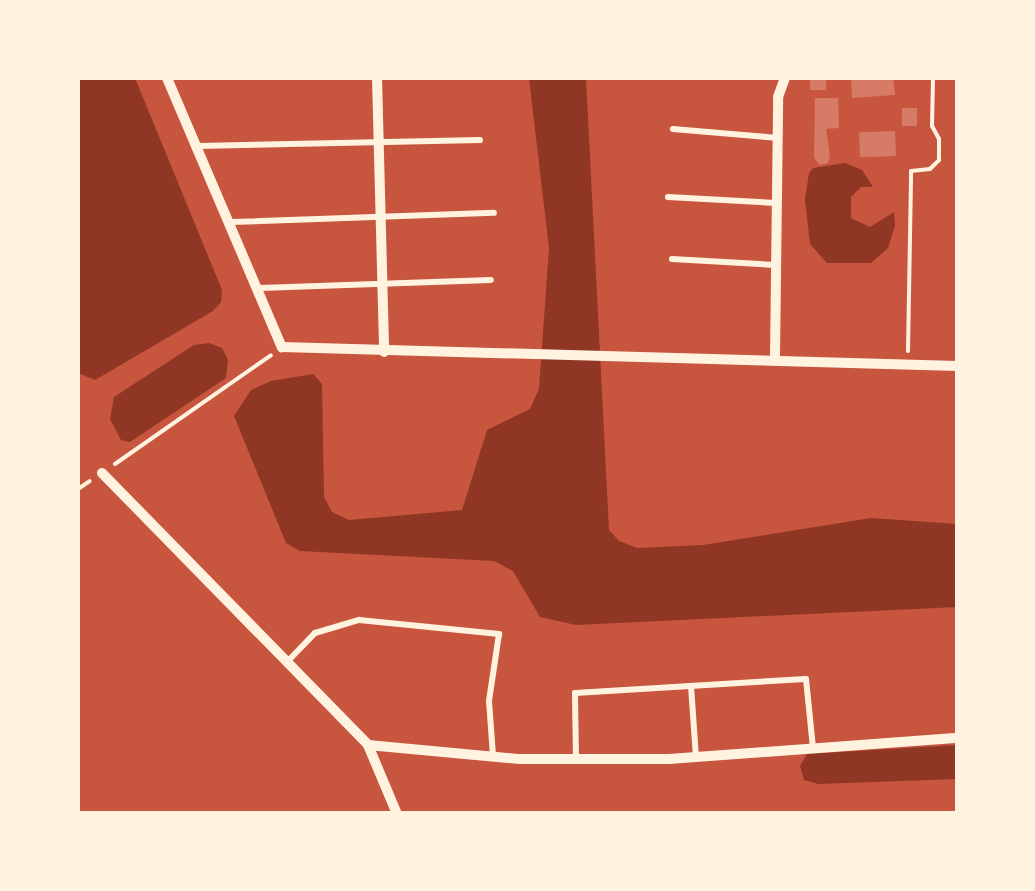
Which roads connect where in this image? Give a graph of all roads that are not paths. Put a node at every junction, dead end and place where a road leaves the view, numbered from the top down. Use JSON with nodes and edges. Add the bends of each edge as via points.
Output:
{"nodes":[{"id":1,"x":167,"y":78,"type":"edge"},
{"id":2,"x":377,"y":78,"type":"edge"},
{"id":3,"x":785,"y":78,"type":"edge"},
{"id":4,"x":673,"y":129,"type":"dead end"},
{"id":5,"x":777,"y":138,"type":"junction"},
{"id":6,"x":480,"y":140,"type":"dead end"},
{"id":7,"x":378,"y":142,"type":"junction"},
{"id":8,"x":198,"y":146,"type":"junction"},
{"id":9,"x":668,"y":197,"type":"dead end"},
{"id":10,"x":776,"y":203,"type":"junction"},
{"id":11,"x":494,"y":213,"type":"dead end"},
{"id":12,"x":380,"y":217,"type":"junction"},
{"id":13,"x":231,"y":222,"type":"junction"},
{"id":14,"x":672,"y":259,"type":"dead end"},
{"id":15,"x":776,"y":265,"type":"junction"},
{"id":16,"x":491,"y":280,"type":"dead end"},
{"id":17,"x":382,"y":284,"type":"junction"},
{"id":18,"x":260,"y":288,"type":"junction"},
{"id":19,"x":384,"y":352,"type":"junction"},
{"id":20,"x":774,"y":357,"type":"junction"},
{"id":21,"x":958,"y":366,"type":"edge"},
{"id":22,"x":102,"y":474,"type":"road end"},
{"id":23,"x":288,"y":661,"type":"junction"},
{"id":24,"x":691,"y":686,"type":"junction"},
{"id":25,"x":958,"y":738,"type":"edge"},
{"id":26,"x":368,"y":745,"type":"junction"},
{"id":27,"x":813,"y":748,"type":"junction"},
{"id":28,"x":493,"y":756,"type":"junction"},
{"id":29,"x":696,"y":756,"type":"junction"},
{"id":30,"x":576,"y":759,"type":"junction"},
{"id":31,"x":397,"y":814,"type":"edge"}],
"edges":[{"from":1,"to":8,"type":"street"},
{"from":2,"to":7,"type":"street"},
{"from":3,"to":5,"type":"street"},
{"from":4,"to":5,"type":"lane"},
{"from":5,"to":10,"type":"street"},
{"from":6,"to":7,"type":"lane"},
{"from":7,"to":8,"type":"lane"},
{"from":7,"to":12,"type":"street"},
{"from":8,"to":13,"type":"street"},
{"from":9,"to":10,"type":"lane"},
{"from":10,"to":15,"type":"street"},
{"from":11,"to":12,"type":"lane"},
{"from":12,"to":13,"type":"lane"},
{"from":12,"to":17,"type":"street"},
{"from":13,"to":18,"type":"street"},
{"from":14,"to":15,"type":"lane"},
{"from":15,"to":20,"type":"street"},
{"from":16,"to":17,"type":"lane"},
{"from":17,"to":18,"type":"lane"},
{"from":17,"to":19,"type":"street"},
{"from":18,"to":19,"type":"street","via":[[282,347]]},
{"from":19,"to":20,"type":"street"},
{"from":20,"to":21,"type":"street"},
{"from":22,"to":23,"type":"street"},
{"from":23,"to":26,"type":"street"},
{"from":23,"to":28,"type":"lane","via":[[316,633],[360,620],[499,634],[489,701]]},
{"from":24,"to":27,"type":"lane","via":[[806,679]]},
{"from":24,"to":29,"type":"lane"},
{"from":24,"to":30,"type":"lane","via":[[576,693]]},
{"from":25,"to":27,"type":"street"},
{"from":26,"to":28,"type":"street"},
{"from":26,"to":31,"type":"street"},
{"from":27,"to":29,"type":"street"},
{"from":28,"to":30,"type":"street"},
{"from":29,"to":30,"type":"street"}]}
